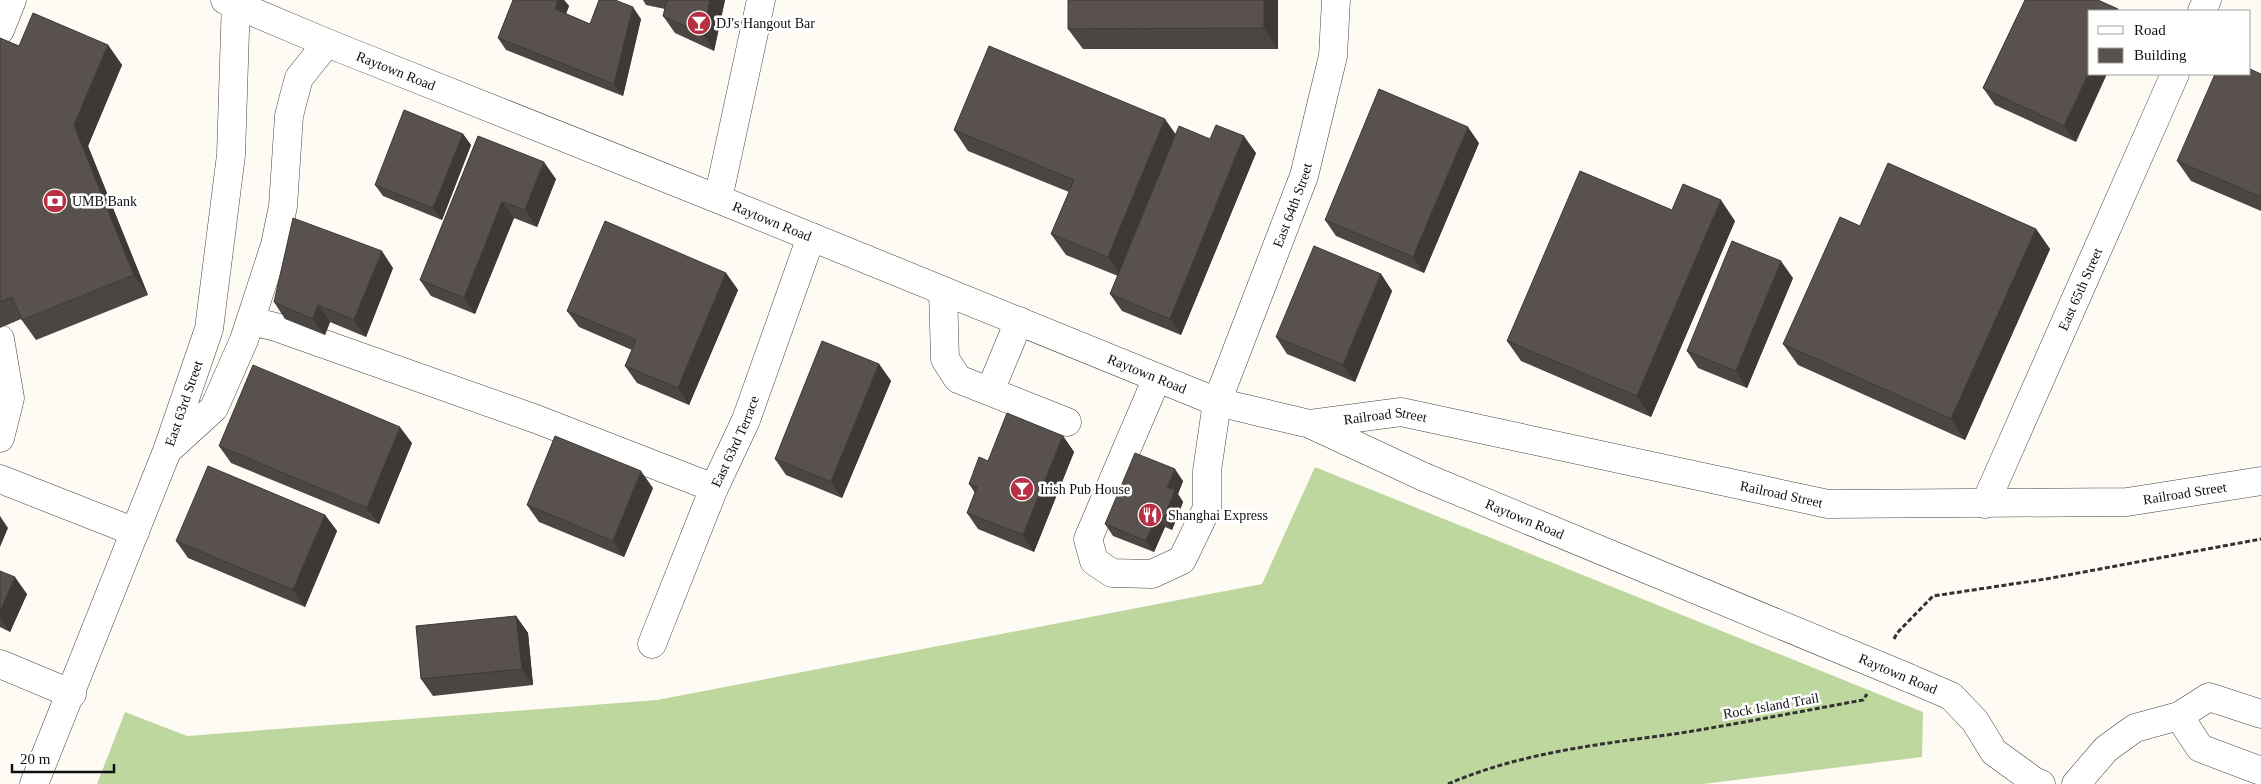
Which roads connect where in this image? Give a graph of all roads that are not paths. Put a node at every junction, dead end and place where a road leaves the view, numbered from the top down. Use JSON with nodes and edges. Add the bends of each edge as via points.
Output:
{"nodes":[{"id":1,"x":12,"y":0,"type":"edge"},
{"id":2,"x":761,"y":0,"type":"edge"},
{"id":3,"x":1336,"y":0,"type":"edge"},
{"id":4,"x":232,"y":1,"type":"edge"},
{"id":5,"x":0,"y":30,"type":"edge"},
{"id":6,"x":327,"y":43,"type":"junction"},
{"id":7,"x":2175,"y":75,"type":"edge"},
{"id":8,"x":718,"y":199,"type":"junction"},
{"id":9,"x":811,"y":237,"type":"junction"},
{"id":10,"x":943,"y":291,"type":"junction"},
{"id":11,"x":1019,"y":321,"type":"junction"},
{"id":12,"x":251,"y":322,"type":"junction"},
{"id":13,"x":0,"y":339,"type":"edge"},
{"id":14,"x":1157,"y":378,"type":"junction"},
{"id":15,"x":990,"y":390,"type":"junction"},
{"id":16,"x":1217,"y":402,"type":"junction"},
{"id":17,"x":1067,"y":422,"type":"dead end"},
{"id":18,"x":1310,"y":424,"type":"junction"},
{"id":19,"x":0,"y":438,"type":"edge"},
{"id":20,"x":167,"y":451,"type":"junction"},
{"id":21,"x":0,"y":479,"type":"edge"},
{"id":22,"x":2261,"y":481,"type":"edge"},
{"id":23,"x":714,"y":488,"type":"junction"},
{"id":24,"x":1986,"y":504,"type":"junction"},
{"id":25,"x":135,"y":532,"type":"junction"},
{"id":26,"x":652,"y":644,"type":"dead end"},
{"id":27,"x":0,"y":664,"type":"edge"},
{"id":28,"x":72,"y":694,"type":"junction"},
{"id":29,"x":2261,"y":714,"type":"edge"},
{"id":30,"x":2179,"y":716,"type":"junction"},
{"id":31,"x":2261,"y":771,"type":"edge"},
{"id":32,"x":34,"y":784,"type":"edge"},
{"id":33,"x":2041,"y":784,"type":"edge"},
{"id":34,"x":2076,"y":784,"type":"edge"}],
"edges":[{"from":1,"to":5,"type":"street"},
{"from":2,"to":8,"type":"street"},
{"from":3,"to":16,"type":"street","name":"East 64th Street","via":[[1333,56],[1304,176]]},
{"from":4,"to":6,"type":"street","name":"Raytown Road"},
{"from":4,"to":20,"type":"street","name":"East 63rd Street","via":[[231,155],[208,329]]},
{"from":6,"to":8,"type":"street","name":"Raytown Road"},
{"from":6,"to":12,"type":"street","via":[[299,78],[293,100],[289,116],[284,206],[276,245]]},
{"from":7,"to":24,"type":"street","name":"East 65th Street"},
{"from":8,"to":9,"type":"street","name":"Raytown Road"},
{"from":9,"to":10,"type":"street","name":"Raytown Road"},
{"from":9,"to":23,"type":"street","name":"East 63rd Terrace","via":[[746,420]]},
{"from":10,"to":11,"type":"street","name":"Raytown Road"},
{"from":10,"to":15,"type":"street","via":[[945,359],[958,379]]},
{"from":11,"to":14,"type":"street","name":"Raytown Road"},
{"from":11,"to":15,"type":"street"},
{"from":12,"to":20,"type":"street","via":[[214,408]]},
{"from":12,"to":23,"type":"street","via":[[276,327],[526,416]]},
{"from":13,"to":19,"type":"street","via":[[10,398]]},
{"from":14,"to":16,"type":"street","name":"Raytown Road"},
{"from":14,"to":16,"type":"street","name":"East 64th Street","via":[[1088,539],[1094,561],[1112,573],[1152,574],[1182,560],[1207,508],[1208,470]]},
{"from":15,"to":17,"type":"street"},
{"from":16,"to":18,"type":"street","name":"Raytown Road"},
{"from":18,"to":24,"type":"street","name":"Railroad Street","via":[[1401,412],[1828,504]]},
{"from":18,"to":33,"type":"street","name":"Raytown Road","bridge":true,"via":[[1424,477],[1950,696],[1975,721],[1994,752]]},
{"from":20,"to":25,"type":"street","name":"East 63rd Street"},
{"from":21,"to":25,"type":"street"},
{"from":22,"to":24,"type":"street","name":"Railroad Street","via":[[2127,502]]},
{"from":23,"to":26,"type":"street","name":"East 63rd Terrace"},
{"from":25,"to":28,"type":"street","name":"East 63rd Street"},
{"from":27,"to":28,"type":"street"},
{"from":28,"to":32,"type":"street","name":"East 63rd Street"},
{"from":29,"to":30,"type":"street","via":[[2209,696]]},
{"from":30,"to":31,"type":"street","via":[[2200,748]]},
{"from":30,"to":34,"type":"street","via":[[2135,728],[2106,749]]}]}
